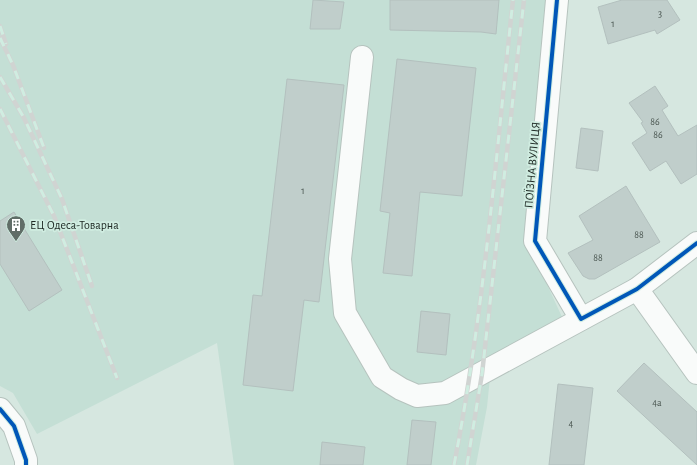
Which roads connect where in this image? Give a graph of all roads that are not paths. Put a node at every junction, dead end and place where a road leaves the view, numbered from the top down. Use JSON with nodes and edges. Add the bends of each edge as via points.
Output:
{"nodes":[{"id":1,"x":557,"y":0,"type":"edge"},
{"id":2,"x":362,"y":57,"type":"dead end"},
{"id":3,"x":697,"y":243,"type":"edge"},
{"id":4,"x":637,"y":289,"type":"junction"},
{"id":5,"x":581,"y":319,"type":"junction"},
{"id":6,"x":659,"y":319,"type":"junction"},
{"id":7,"x":697,"y":347,"type":"edge"},
{"id":8,"x":697,"y":373,"type":"edge"},
{"id":9,"x":0,"y":409,"type":"edge"},
{"id":10,"x":26,"y":465,"type":"edge"}],
"edges":[{"from":1,"to":5,"type":"street","name":"ПОЇЗНА ВУЛИЦЯ","via":[[535,241]]},
{"from":2,"to":5,"type":"street","via":[[340,259],[346,313],[382,377],[417,396],[445,393]]},
{"from":3,"to":4,"type":"street"},
{"from":4,"to":5,"type":"street"},
{"from":4,"to":6,"type":"street"},
{"from":6,"to":7,"type":"street"},
{"from":6,"to":8,"type":"street"},
{"from":9,"to":10,"type":"street","via":[[14,426]]}]}
